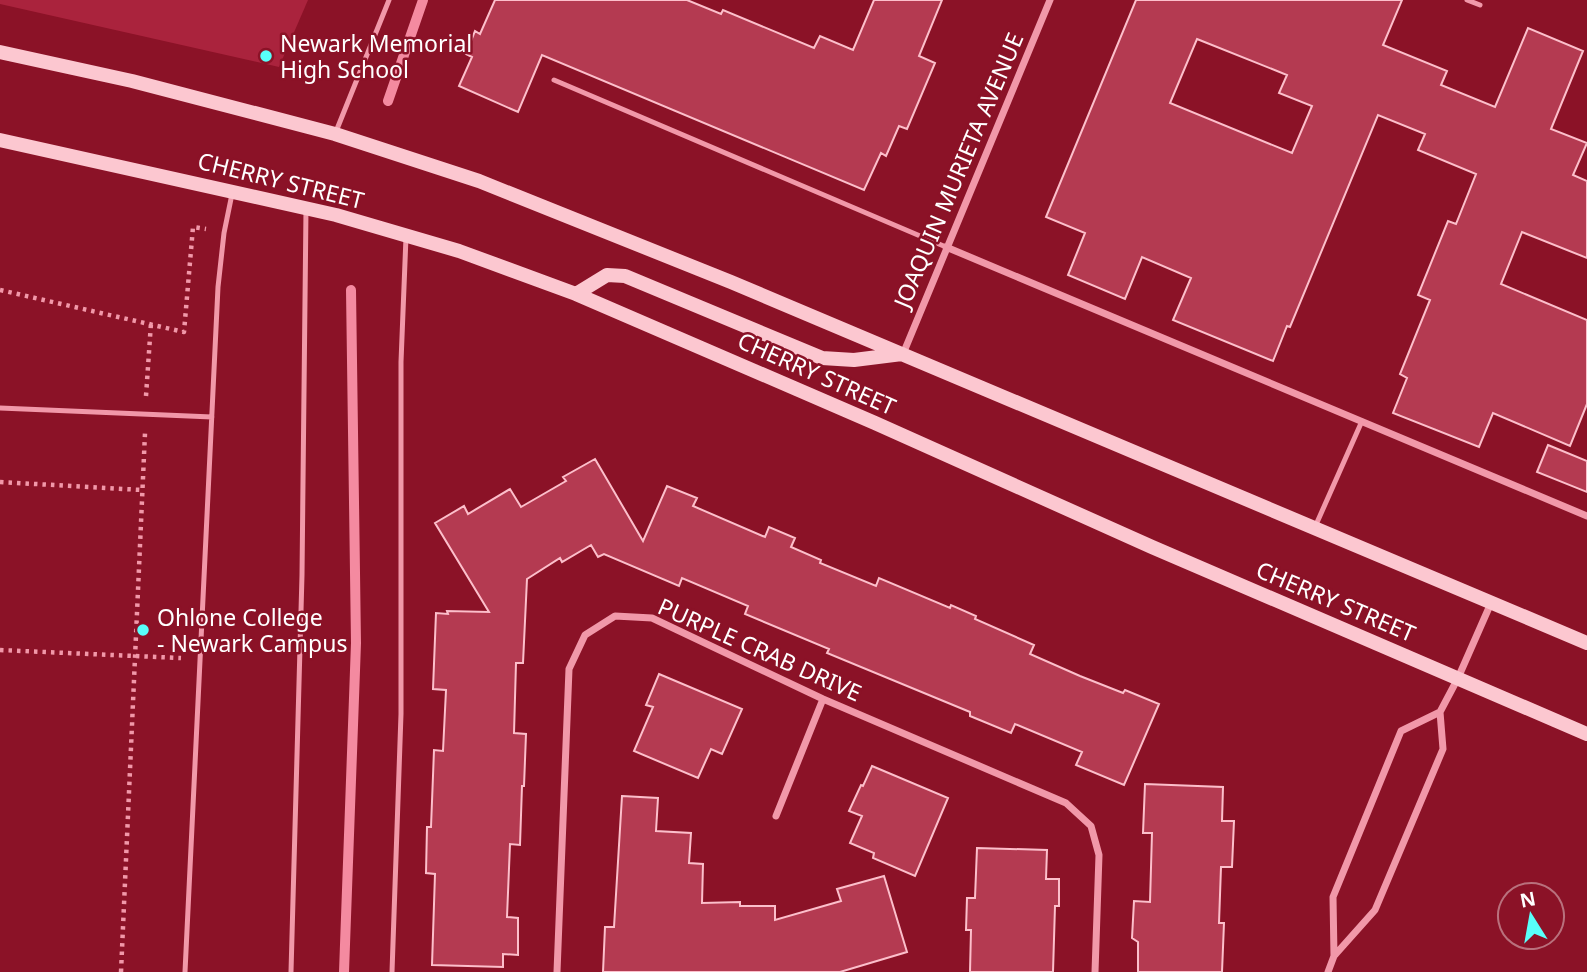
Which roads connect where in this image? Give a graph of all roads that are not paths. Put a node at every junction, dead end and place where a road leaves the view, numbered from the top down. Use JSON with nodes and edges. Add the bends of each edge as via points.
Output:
{"nodes":[{"id":1,"x":388,"y":0,"type":"edge"},
{"id":2,"x":1050,"y":0,"type":"edge"},
{"id":3,"x":1467,"y":0,"type":"edge"},
{"id":4,"x":1480,"y":5,"type":"dead end"},
{"id":5,"x":0,"y":52,"type":"edge"},
{"id":6,"x":554,"y":80,"type":"dead end"},
{"id":7,"x":335,"y":134,"type":"junction"},
{"id":8,"x":0,"y":140,"type":"edge"},
{"id":9,"x":233,"y":191,"type":"junction"},
{"id":10,"x":306,"y":209,"type":"junction"},
{"id":11,"x":406,"y":236,"type":"junction"},
{"id":12,"x":946,"y":247,"type":"junction"},
{"id":13,"x":576,"y":294,"type":"junction"},
{"id":14,"x":903,"y":354,"type":"junction"},
{"id":15,"x":0,"y":408,"type":"edge"},
{"id":16,"x":212,"y":417,"type":"junction"},
{"id":17,"x":1362,"y":421,"type":"junction"},
{"id":18,"x":1587,"y":516,"type":"edge"},
{"id":19,"x":1314,"y":528,"type":"junction"},
{"id":20,"x":1491,"y":603,"type":"junction"},
{"id":21,"x":1587,"y":643,"type":"edge"},
{"id":22,"x":1458,"y":678,"type":"junction"},
{"id":23,"x":823,"y":699,"type":"junction"},
{"id":24,"x":1440,"y":712,"type":"junction"},
{"id":25,"x":1587,"y":734,"type":"edge"},
{"id":26,"x":776,"y":817,"type":"dead end"},
{"id":27,"x":1334,"y":956,"type":"junction"},
{"id":28,"x":185,"y":972,"type":"edge"},
{"id":29,"x":291,"y":972,"type":"edge"},
{"id":30,"x":393,"y":972,"type":"edge"},
{"id":31,"x":557,"y":972,"type":"edge"},
{"id":32,"x":1095,"y":972,"type":"edge"},
{"id":33,"x":1328,"y":972,"type":"edge"}],
"edges":[{"from":1,"to":7,"type":"lane"},
{"from":2,"to":12,"type":"street","name":"JOAQUIN MURIETA AVENUE"},
{"from":3,"to":4,"type":"lane"},
{"from":5,"to":7,"type":"main road"},
{"from":6,"to":12,"type":"lane"},
{"from":7,"to":14,"type":"main road","via":[[478,181]]},
{"from":8,"to":9,"type":"main road","name":"CHERRY STREET"},
{"from":9,"to":10,"type":"main road","name":"CHERRY STREET"},
{"from":9,"to":16,"type":"lane","via":[[218,287]]},
{"from":10,"to":11,"type":"main road","name":"CHERRY STREET"},
{"from":10,"to":29,"type":"lane"},
{"from":11,"to":13,"type":"main road","name":"CHERRY STREET"},
{"from":11,"to":30,"type":"lane"},
{"from":12,"to":14,"type":"street","name":"JOAQUIN MURIETA AVENUE"},
{"from":12,"to":17,"type":"street"},
{"from":13,"to":14,"type":"main road","via":[[607,275],[625,276],[822,358],[854,360]]},
{"from":13,"to":22,"type":"main road","name":"CHERRY STREET"},
{"from":14,"to":19,"type":"main road"},
{"from":15,"to":16,"type":"lane"},
{"from":16,"to":28,"type":"lane"},
{"from":17,"to":18,"type":"street"},
{"from":17,"to":19,"type":"lane"},
{"from":19,"to":20,"type":"main road"},
{"from":20,"to":21,"type":"main road"},
{"from":20,"to":22,"type":"street"},
{"from":22,"to":24,"type":"street"},
{"from":22,"to":25,"type":"main road","name":"CHERRY STREET"},
{"from":23,"to":26,"type":"street"},
{"from":23,"to":31,"type":"street","name":"PURPLE CRAB DRIVE","via":[[652,618],[615,616],[585,635],[569,669]]},
{"from":23,"to":32,"type":"street","name":"PURPLE CRAB DRIVE","via":[[1066,803],[1091,826],[1099,855]]},
{"from":24,"to":27,"type":"street","via":[[1443,749],[1375,911]]},
{"from":24,"to":27,"type":"street","via":[[1401,731],[1333,897]]},
{"from":27,"to":33,"type":"street"}]}
